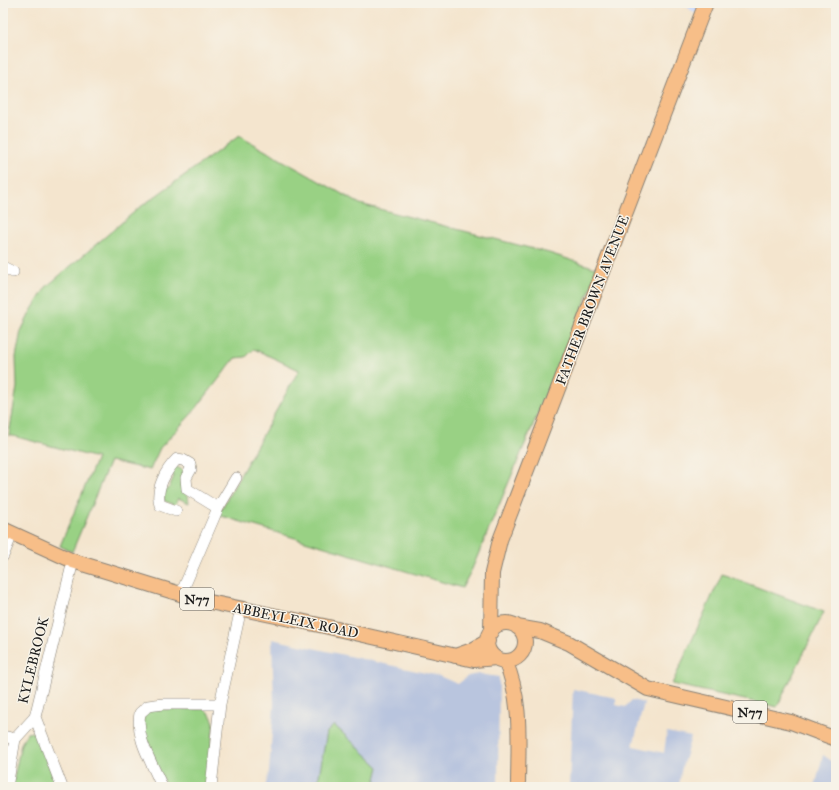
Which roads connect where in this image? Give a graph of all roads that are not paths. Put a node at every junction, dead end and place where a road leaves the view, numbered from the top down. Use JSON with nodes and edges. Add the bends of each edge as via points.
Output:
{"nodes":[{"id":1,"x":706,"y":3,"type":"edge"},
{"id":2,"x":236,"y":478,"type":"dead end"},
{"id":3,"x":218,"y":508,"type":"junction"},
{"id":4,"x":176,"y":511,"type":"dead end"},
{"id":5,"x":8,"y":531,"type":"edge"},
{"id":6,"x":3,"y":556,"type":"edge"},
{"id":7,"x":73,"y":561,"type":"junction"},
{"id":8,"x":181,"y":594,"type":"junction"},
{"id":9,"x":493,"y":601,"type":"junction"},
{"id":10,"x":241,"y":608,"type":"junction"},
{"id":11,"x":513,"y":625,"type":"junction"},
{"id":12,"x":489,"y":636,"type":"junction"},
{"id":13,"x":555,"y":638,"type":"junction"},
{"id":14,"x":523,"y":651,"type":"junction"},
{"id":15,"x":455,"y":656,"type":"junction"},
{"id":16,"x":500,"y":660,"type":"junction"},
{"id":17,"x":517,"y":696,"type":"junction"},
{"id":18,"x":220,"y":704,"type":"junction"},
{"id":19,"x":35,"y":717,"type":"junction"},
{"id":20,"x":3,"y":736,"type":"edge"},
{"id":21,"x":15,"y":739,"type":"junction"},
{"id":22,"x":836,"y":739,"type":"edge"},
{"id":23,"x":7,"y":787,"type":"edge"},
{"id":24,"x":62,"y":787,"type":"edge"},
{"id":25,"x":162,"y":787,"type":"edge"},
{"id":26,"x":211,"y":787,"type":"edge"},
{"id":27,"x":518,"y":787,"type":"edge"}],
"edges":[{"from":1,"to":9,"type":"main road","name":"FATHER BROWN AVENUE","via":[[500,540],[492,573]]},
{"from":2,"to":3,"type":"street"},
{"from":3,"to":4,"type":"street","via":[[187,489],[186,478],[191,469],[190,464],[177,459],[171,464],[164,478],[158,499],[160,505]]},
{"from":3,"to":8,"type":"street"},
{"from":5,"to":6,"type":"street"},
{"from":5,"to":7,"type":"main road","name":"ABBEYLEIX ROAD","number":"N77"},
{"from":7,"to":8,"type":"main road","name":"ABBEYLEIX ROAD","number":"N77"},
{"from":7,"to":19,"type":"street","name":"KYLEBROOK"},
{"from":8,"to":10,"type":"main road","name":"ABBEYLEIX ROAD","number":"N77"},
{"from":9,"to":11,"type":"main road"},
{"from":9,"to":12,"type":"main road","name":"FATHER BROWN AVENUE"},
{"from":10,"to":15,"type":"main road","name":"ABBEYLEIX ROAD","number":"N77"},
{"from":10,"to":18,"type":"street"},
{"from":11,"to":12,"type":"main road","via":[[498,625]]},
{"from":11,"to":13,"type":"main road","number":"N77","via":[[540,631]]},
{"from":11,"to":14,"type":"main road","via":[[524,634]]},
{"from":12,"to":15,"type":"main road","via":[[472,650]]},
{"from":12,"to":16,"type":"main road","via":[[489,651]]},
{"from":13,"to":14,"type":"main road","number":"N77","via":[[539,640]]},
{"from":13,"to":22,"type":"main road","number":"N77","via":[[584,651],[648,689],[791,722]]},
{"from":14,"to":16,"type":"main road","number":"N77","via":[[515,660]]},
{"from":14,"to":17,"type":"main road"},
{"from":15,"to":16,"type":"main road","name":"ABBEYLEIX ROAD","number":"N77","via":[[474,660]]},
{"from":16,"to":17,"type":"main road","via":[[512,676]]},
{"from":17,"to":27,"type":"main road"},
{"from":18,"to":25,"type":"street","via":[[164,704],[148,706],[140,713],[138,724],[141,737]]},
{"from":18,"to":26,"type":"street"},
{"from":19,"to":21,"type":"street"},
{"from":19,"to":24,"type":"street","name":"KYLEBROOK"},
{"from":20,"to":21,"type":"street"},
{"from":21,"to":23,"type":"street"}]}
